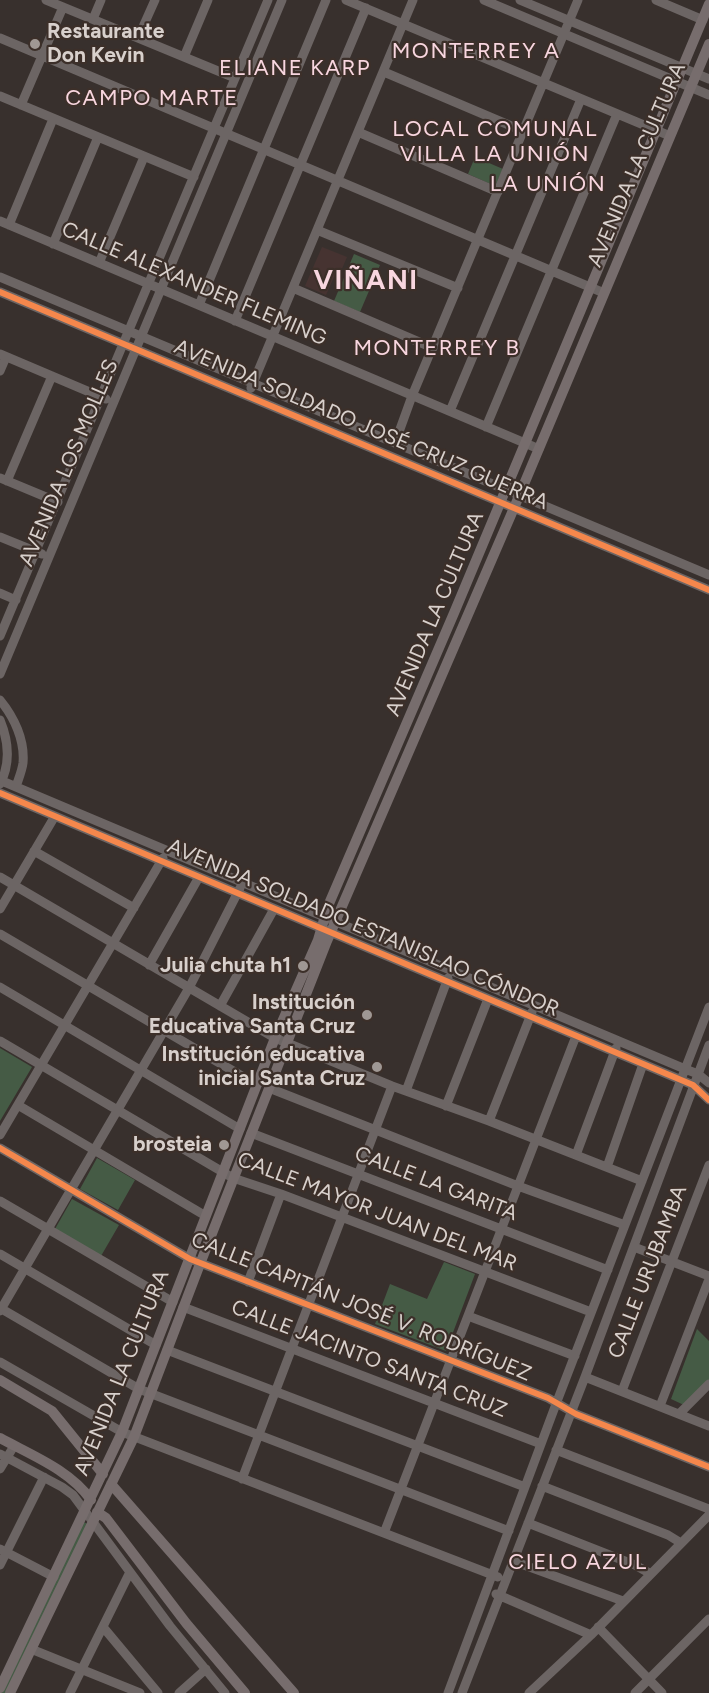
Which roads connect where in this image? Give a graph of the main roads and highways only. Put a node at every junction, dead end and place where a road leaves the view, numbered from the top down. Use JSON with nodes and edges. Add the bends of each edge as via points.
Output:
{"nodes":[{"id":1,"x":709,"y":4,"type":"edge"},
{"id":2,"x":709,"y":44,"type":"edge"},
{"id":3,"x":412,"y":708,"type":"junction"},
{"id":4,"x":425,"y":714,"type":"junction"},
{"id":5,"x":326,"y":931,"type":"junction"},
{"id":6,"x":228,"y":1175,"type":"junction"},
{"id":7,"x":195,"y":1262,"type":"junction"},
{"id":8,"x":178,"y":1305,"type":"junction"},
{"id":9,"x":0,"y":1380,"type":"edge"},
{"id":10,"x":0,"y":1438,"type":"edge"},
{"id":11,"x":103,"y":1474,"type":"junction"},
{"id":12,"x":111,"y":1484,"type":"junction"},
{"id":13,"x":90,"y":1500,"type":"junction"},
{"id":14,"x":95,"y":1517,"type":"junction"},
{"id":15,"x":1,"y":1682,"type":"edge"},
{"id":16,"x":10,"y":1693,"type":"edge"},
{"id":17,"x":245,"y":1693,"type":"edge"},
{"id":18,"x":294,"y":1693,"type":"edge"}],
"edges":[{"from":1,"to":3,"type":"main road","name":"AVENIDA LA CULTURA"},
{"from":2,"to":4,"type":"main road","name":"AVENIDA LA CULTURA"},
{"from":3,"to":4,"type":"main road"},
{"from":3,"to":5,"type":"main road","name":"AVENIDA LA CULTURA","via":[[324,917]]},
{"from":4,"to":5,"type":"main road","name":"AVENIDA LA CULTURA","via":[[336,922]]},
{"from":5,"to":6,"type":"main road","name":"AVENIDA LA CULTURA","via":[[251,1133]]},
{"from":5,"to":6,"type":"main road","name":"AVENIDA LA CULTURA","via":[[275,1038],[240,1129]]},
{"from":6,"to":7,"type":"main road","name":"AVENIDA LA CULTURA"},
{"from":6,"to":7,"type":"main road","name":"AVENIDA LA CULTURA","via":[[206,1216]]},
{"from":7,"to":8,"type":"main road","name":"AVENIDA LA CULTURA"},
{"from":8,"to":11,"type":"main road","name":"AVENIDA LA CULTURA","via":[[156,1345]]},
{"from":8,"to":12,"type":"main road","name":"AVENIDA LA CULTURA","via":[[151,1393]]},
{"from":9,"to":11,"type":"main road","via":[[52,1411]]},
{"from":10,"to":13,"type":"main road","via":[[67,1475]]},
{"from":11,"to":13,"type":"main road","name":"AVENIDA LA CULTURA"},
{"from":12,"to":14,"type":"main road","name":"AVENIDA LA CULTURA"},
{"from":12,"to":18,"type":"main road"},
{"from":13,"to":15,"type":"main road","name":"AVENIDA LA CULTURA"},
{"from":14,"to":16,"type":"main road","name":"AVENIDA LA CULTURA"},
{"from":14,"to":17,"type":"main road","via":[[106,1518]]}]}
